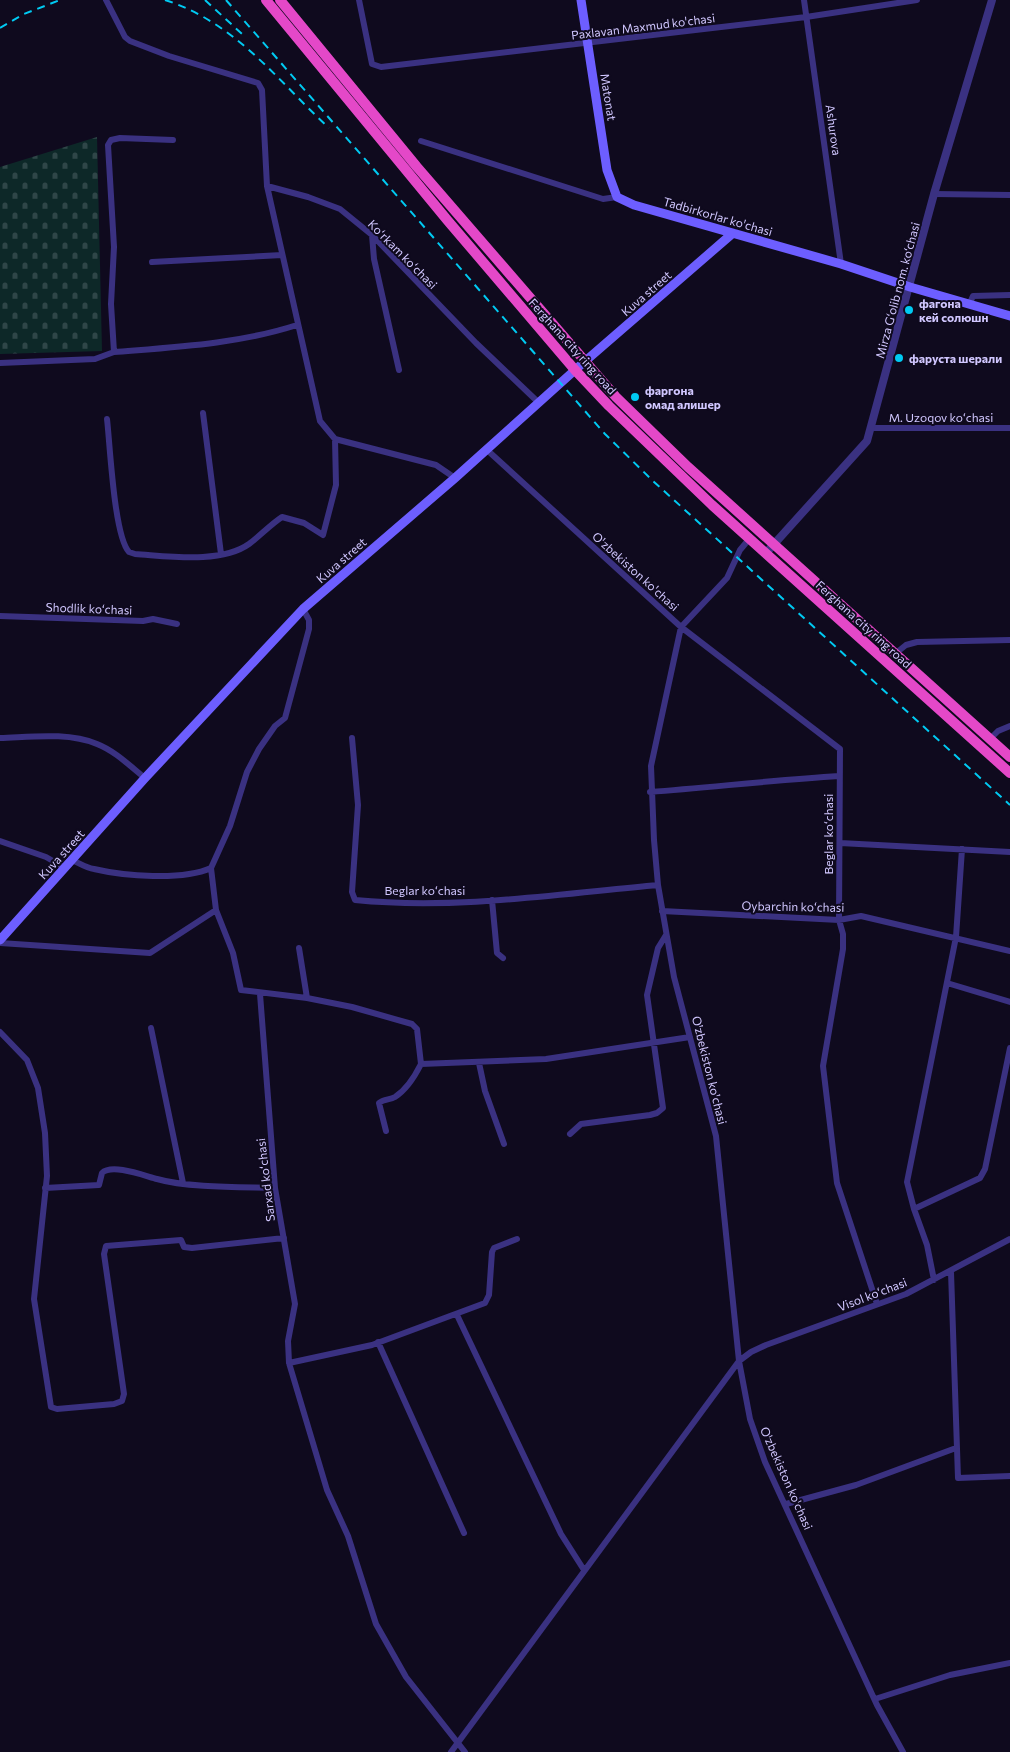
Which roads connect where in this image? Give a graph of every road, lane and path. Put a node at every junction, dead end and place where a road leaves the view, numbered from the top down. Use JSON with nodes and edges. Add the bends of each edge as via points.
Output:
{"nodes":[{"id":1,"x":106,"y":0,"type":"edge"},
{"id":2,"x":266,"y":0,"type":"edge"},
{"id":3,"x":359,"y":0,"type":"edge"},
{"id":4,"x":580,"y":0,"type":"edge"},
{"id":5,"x":804,"y":0,"type":"edge"},
{"id":6,"x":917,"y":0,"type":"edge"},
{"id":7,"x":992,"y":0,"type":"edge"},
{"id":8,"x":283,"y":4,"type":"edge"},
{"id":9,"x":278,"y":14,"type":"junction"},
{"id":10,"x":806,"y":17,"type":"junction"},
{"id":11,"x":588,"y":44,"type":"junction"},
{"id":12,"x":387,"y":129,"type":"junction"},
{"id":13,"x":378,"y":136,"type":"junction"},
{"id":14,"x":173,"y":140,"type":"dead end"},
{"id":15,"x":421,"y":141,"type":"dead end"},
{"id":16,"x":267,"y":186,"type":"junction"},
{"id":17,"x":934,"y":194,"type":"junction"},
{"id":18,"x":1010,"y":196,"type":"edge"},
{"id":19,"x":617,"y":197,"type":"junction"},
{"id":20,"x":734,"y":233,"type":"junction"},
{"id":21,"x":372,"y":236,"type":"junction"},
{"id":22,"x":282,"y":255,"type":"junction"},
{"id":23,"x":152,"y":262,"type":"dead end"},
{"id":24,"x":841,"y":264,"type":"junction"},
{"id":25,"x":910,"y":287,"type":"junction"},
{"id":26,"x":1010,"y":295,"type":"edge"},
{"id":27,"x":969,"y":305,"type":"junction"},
{"id":28,"x":1010,"y":316,"type":"edge"},
{"id":29,"x":298,"y":325,"type":"junction"},
{"id":30,"x":114,"y":352,"type":"junction"},
{"id":31,"x":585,"y":362,"type":"junction"},
{"id":32,"x":0,"y":363,"type":"edge"},
{"id":33,"x":399,"y":370,"type":"dead end"},
{"id":34,"x":575,"y":370,"type":"junction"},
{"id":35,"x":538,"y":402,"type":"junction"},
{"id":36,"x":203,"y":412,"type":"dead end"},
{"id":37,"x":107,"y":419,"type":"dead end"},
{"id":38,"x":872,"y":428,"type":"junction"},
{"id":39,"x":1010,"y":428,"type":"edge"},
{"id":40,"x":335,"y":440,"type":"junction"},
{"id":41,"x":486,"y":449,"type":"junction"},
{"id":42,"x":455,"y":478,"type":"junction"},
{"id":43,"x":750,"y":538,"type":"junction"},
{"id":44,"x":775,"y":544,"type":"junction"},
{"id":45,"x":221,"y":554,"type":"junction"},
{"id":46,"x":766,"y":554,"type":"junction"},
{"id":47,"x":303,"y":610,"type":"junction"},
{"id":48,"x":0,"y":616,"type":"edge"},
{"id":49,"x":177,"y":624,"type":"dead end"},
{"id":50,"x":682,"y":627,"type":"junction"},
{"id":51,"x":1010,"y":640,"type":"edge"},
{"id":52,"x":896,"y":653,"type":"junction"},
{"id":53,"x":1010,"y":726,"type":"edge"},
{"id":54,"x":0,"y":738,"type":"edge"},
{"id":55,"x":352,"y":738,"type":"dead end"},
{"id":56,"x":990,"y":739,"type":"junction"},
{"id":57,"x":1010,"y":757,"type":"edge"},
{"id":58,"x":1010,"y":773,"type":"edge"},
{"id":59,"x":839,"y":776,"type":"junction"},
{"id":60,"x":145,"y":778,"type":"junction"},
{"id":61,"x":650,"y":792,"type":"junction"},
{"id":62,"x":0,"y":841,"type":"edge"},
{"id":63,"x":840,"y":843,"type":"junction"},
{"id":64,"x":962,"y":849,"type":"junction"},
{"id":65,"x":1010,"y":852,"type":"edge"},
{"id":66,"x":72,"y":860,"type":"junction"},
{"id":67,"x":65,"y":868,"type":"junction"},
{"id":68,"x":210,"y":868,"type":"junction"},
{"id":69,"x":658,"y":885,"type":"junction"},
{"id":70,"x":492,"y":900,"type":"junction"},
{"id":71,"x":216,"y":910,"type":"junction"},
{"id":72,"x":662,"y":910,"type":"junction"},
{"id":73,"x":839,"y":920,"type":"junction"},
{"id":74,"x":666,"y":935,"type":"junction"},
{"id":75,"x":956,"y":937,"type":"junction"},
{"id":76,"x":0,"y":942,"type":"edge"},
{"id":77,"x":299,"y":948,"type":"dead end"},
{"id":78,"x":1010,"y":951,"type":"edge"},
{"id":79,"x":503,"y":958,"type":"dead end"},
{"id":80,"x":947,"y":984,"type":"junction"},
{"id":81,"x":260,"y":994,"type":"junction"},
{"id":82,"x":307,"y":998,"type":"junction"},
{"id":83,"x":1010,"y":1002,"type":"edge"},
{"id":84,"x":151,"y":1028,"type":"dead end"},
{"id":85,"x":0,"y":1032,"type":"edge"},
{"id":86,"x":690,"y":1037,"type":"junction"},
{"id":87,"x":655,"y":1043,"type":"junction"},
{"id":88,"x":1010,"y":1048,"type":"edge"},
{"id":89,"x":479,"y":1063,"type":"junction"},
{"id":90,"x":421,"y":1064,"type":"junction"},
{"id":91,"x":386,"y":1131,"type":"dead end"},
{"id":92,"x":570,"y":1134,"type":"dead end"},
{"id":93,"x":504,"y":1144,"type":"dead end"},
{"id":94,"x":183,"y":1183,"type":"junction"},
{"id":95,"x":46,"y":1188,"type":"junction"},
{"id":96,"x":275,"y":1188,"type":"junction"},
{"id":97,"x":914,"y":1209,"type":"junction"},
{"id":98,"x":284,"y":1238,"type":"junction"},
{"id":99,"x":518,"y":1239,"type":"dead end"},
{"id":100,"x":1010,"y":1240,"type":"edge"},
{"id":101,"x":952,"y":1272,"type":"junction"},
{"id":102,"x":934,"y":1280,"type":"junction"},
{"id":103,"x":877,"y":1304,"type":"junction"},
{"id":104,"x":457,"y":1315,"type":"junction"},
{"id":105,"x":378,"y":1342,"type":"junction"},
{"id":106,"x":738,"y":1361,"type":"junction"},
{"id":107,"x":289,"y":1363,"type":"junction"},
{"id":108,"x":956,"y":1448,"type":"junction"},
{"id":109,"x":1010,"y":1476,"type":"edge"},
{"id":110,"x":786,"y":1504,"type":"junction"},
{"id":111,"x":464,"y":1532,"type":"dead end"},
{"id":112,"x":584,"y":1570,"type":"junction"},
{"id":113,"x":1010,"y":1663,"type":"edge"},
{"id":114,"x":874,"y":1699,"type":"junction"},
{"id":115,"x":458,"y":1744,"type":"junction"},
{"id":116,"x":451,"y":1752,"type":"edge"},
{"id":117,"x":465,"y":1752,"type":"edge"},
{"id":118,"x":903,"y":1752,"type":"edge"}],
"edges":[{"from":1,"to":16,"type":"street","via":[[130,41],[258,83],[262,90]]},
{"from":2,"to":9,"type":"highway","name":"Ferghana city ring road"},
{"from":3,"to":11,"type":"street","name":"Paxlavan Maxmud ko'chasi","via":[[372,64],[381,67]]},
{"from":4,"to":11,"type":"main road","name":"Matonat"},
{"from":5,"to":10,"type":"street","name":"Ashurova"},
{"from":6,"to":10,"type":"street","name":"Paxlavan Maxmud ko'chasi"},
{"from":7,"to":17,"type":"street","name":"Mirza G‘olib nom. ko‘chasi"},
{"from":8,"to":9,"type":"highway"},
{"from":8,"to":12,"type":"highway","name":"Ferghana city ring road"},
{"from":9,"to":13,"type":"highway","name":"Ferghana city ring road"},
{"from":10,"to":11,"type":"street","name":"Paxlavan Maxmud ko'chasi"},
{"from":10,"to":24,"type":"street","name":"Ashurova"},
{"from":11,"to":19,"type":"main road","name":"Matonat","via":[[607,170]]},
{"from":12,"to":13,"type":"highway"},
{"from":12,"to":31,"type":"highway","name":"Ferghana city ring road"},
{"from":13,"to":34,"type":"highway","name":"Ferghana city ring road"},
{"from":14,"to":30,"type":"street","via":[[120,138],[111,140],[108,145],[114,247],[111,304]]},
{"from":15,"to":19,"type":"street","name":"Tadbirkorlar ko'chasi","via":[[603,199]]},
{"from":16,"to":21,"type":"street","name":"Koʻrkam koʻchasi","via":[[340,209]]},
{"from":16,"to":22,"type":"street"},
{"from":17,"to":18,"type":"street"},
{"from":17,"to":25,"type":"street","name":"Mirza G‘olib nom. ko‘chasi"},
{"from":19,"to":20,"type":"main road","name":"Tadbirkorlar ko'chasi","via":[[634,205]]},
{"from":20,"to":24,"type":"main road","name":"Tadbirkorlar ko'chasi"},
{"from":20,"to":31,"type":"main road","name":"Kuva street"},
{"from":21,"to":33,"type":"street","via":[[374,259]]},
{"from":21,"to":35,"type":"street","name":"Koʻrkam koʻchasi"},
{"from":22,"to":23,"type":"street"},
{"from":22,"to":29,"type":"street"},
{"from":24,"to":25,"type":"main road","name":"Tadbirkorlar ko'chasi"},
{"from":25,"to":27,"type":"main road","name":"Tadbirkorlar ko'chasi"},
{"from":25,"to":38,"type":"street","name":"Mirza G‘olib nom. ko‘chasi"},
{"from":26,"to":27,"type":"street","via":[[973,296]]},
{"from":27,"to":28,"type":"main road","name":"Tadbirkorlar ko'chasi"},
{"from":29,"to":30,"type":"street","via":[[262,336],[196,346]]},
{"from":29,"to":40,"type":"street","via":[[320,421]]},
{"from":30,"to":32,"type":"street","via":[[95,358]]},
{"from":31,"to":34,"type":"main road","name":"Kuva street"},
{"from":31,"to":44,"type":"highway","name":"Ferghana city ring road","via":[[657,438]]},
{"from":34,"to":35,"type":"main road","name":"Kuva street"},
{"from":34,"to":43,"type":"highway","name":"Ferghana city ring road","via":[[642,439]]},
{"from":35,"to":41,"type":"main road","name":"Kuva street"},
{"from":36,"to":45,"type":"street"},
{"from":37,"to":45,"type":"street","via":[[115,496],[126,549],[136,554],[182,557]]},
{"from":38,"to":39,"type":"street","name":"M. Uzoqov koʻchasi"},
{"from":38,"to":44,"type":"street","name":"Mirza G‘olib nom. ko‘chasi","via":[[865,444]]},
{"from":40,"to":42,"type":"street","via":[[436,464]]},
{"from":40,"to":45,"type":"street","via":[[336,485],[323,535],[304,523],[282,517],[248,545]]},
{"from":41,"to":42,"type":"main road","name":"Kuva street"},
{"from":41,"to":50,"type":"street","name":"O'zbekiston ko'chasi"},
{"from":42,"to":47,"type":"main road","name":"Kuva street"},
{"from":43,"to":46,"type":"highway","name":"Ferghana city ring road"},
{"from":43,"to":50,"type":"street","via":[[740,550],[727,578]]},
{"from":44,"to":46,"type":"street","name":"Mirza G‘olib nom. ko‘chasi"},
{"from":44,"to":52,"type":"highway","name":"Ferghana city ring road"},
{"from":46,"to":58,"type":"highway","name":"Ferghana city ring road"},
{"from":47,"to":60,"type":"main road","name":"Kuva street"},
{"from":47,"to":68,"type":"street","via":[[309,620],[309,628],[284,718],[274,726],[258,749],[230,826]]},
{"from":48,"to":49,"type":"street","name":"Shodlik koʻchasi","via":[[153,619]]},
{"from":50,"to":59,"type":"street","name":"Beglar koʻchasi","via":[[840,749]]},
{"from":50,"to":61,"type":"street","name":"O'zbekiston ko'chasi","via":[[651,766]]},
{"from":51,"to":52,"type":"street","via":[[917,642]]},
{"from":52,"to":56,"type":"highway","name":"Ferghana city ring road"},
{"from":53,"to":56,"type":"street"},
{"from":54,"to":60,"type":"street","via":[[56,736],[85,740],[115,754]]},
{"from":55,"to":70,"type":"street","name":"Beglar koʻchasi","via":[[358,805],[353,898],[360,901]]},
{"from":56,"to":57,"type":"highway","name":"Ferghana city ring road"},
{"from":59,"to":61,"type":"street"},
{"from":59,"to":63,"type":"street","name":"Beglar koʻchasi"},
{"from":60,"to":66,"type":"main road","name":"Kuva street"},
{"from":61,"to":69,"type":"street","name":"O'zbekiston ko'chasi"},
{"from":62,"to":67,"type":"street","via":[[46,857]]},
{"from":63,"to":64,"type":"street"},
{"from":63,"to":73,"type":"street","name":"Beglar koʻchasi"},
{"from":64,"to":65,"type":"street"},
{"from":64,"to":75,"type":"street"},
{"from":66,"to":67,"type":"main road","name":"Kuva street"},
{"from":66,"to":68,"type":"street","via":[[92,869],[147,875],[189,873]]},
{"from":67,"to":76,"type":"main road","name":"Kuva street"},
{"from":68,"to":71,"type":"street"},
{"from":69,"to":70,"type":"street","name":"Beglar koʻchasi"},
{"from":69,"to":72,"type":"street","name":"O'zbekiston ko'chasi"},
{"from":70,"to":79,"type":"street","via":[[497,953]]},
{"from":71,"to":76,"type":"street","via":[[150,953]]},
{"from":71,"to":81,"type":"street","via":[[232,953],[239,987],[244,992]]},
{"from":72,"to":73,"type":"street","name":"Oybarchin koʻchasi"},
{"from":72,"to":74,"type":"street","name":"O'zbekiston ko'chasi"},
{"from":73,"to":75,"type":"street","name":"Oybarchin koʻchasi","via":[[861,916]]},
{"from":73,"to":103,"type":"street","name":"Beglar koʻchasi","via":[[843,949],[824,1056],[825,1084],[837,1183]]},
{"from":74,"to":86,"type":"street","name":"O'zbekiston ko'chasi"},
{"from":74,"to":87,"type":"street","via":[[658,948],[647,995]]},
{"from":75,"to":78,"type":"street","name":"Oybarchin koʻchasi"},
{"from":75,"to":80,"type":"street"},
{"from":77,"to":82,"type":"street"},
{"from":80,"to":83,"type":"street"},
{"from":80,"to":97,"type":"street","via":[[907,1182]]},
{"from":81,"to":82,"type":"street"},
{"from":81,"to":96,"type":"street","name":"Sarxad koʻchasi"},
{"from":82,"to":90,"type":"street","via":[[415,1025]]},
{"from":84,"to":94,"type":"street"},
{"from":85,"to":95,"type":"street","via":[[27,1060],[38,1088],[45,1133]]},
{"from":86,"to":87,"type":"street"},
{"from":86,"to":106,"type":"street","name":"O'zbekiston ko'chasi","via":[[716,1136]]},
{"from":87,"to":89,"type":"street","via":[[546,1059]]},
{"from":87,"to":92,"type":"street","via":[[664,1103],[661,1110],[650,1115],[581,1124]]},
{"from":88,"to":97,"type":"street","via":[[985,1169],[980,1178]]},
{"from":89,"to":90,"type":"street"},
{"from":89,"to":93,"type":"street","via":[[485,1091]]},
{"from":90,"to":91,"type":"street","via":[[398,1093],[379,1103]]},
{"from":94,"to":95,"type":"street","via":[[156,1179],[138,1172],[106,1170],[99,1185]]},
{"from":94,"to":96,"type":"street"},
{"from":95,"to":98,"type":"street","via":[[34,1299],[51,1407],[57,1409],[122,1401],[124,1394],[104,1254],[106,1246],[180,1240],[184,1247],[192,1248]]},
{"from":96,"to":98,"type":"street","name":"Sarxad koʻchasi"},
{"from":97,"to":102,"type":"street","via":[[927,1245]]},
{"from":98,"to":107,"type":"street","name":"Sarxad koʻchasi","via":[[296,1304],[288,1340]]},
{"from":99,"to":104,"type":"street","via":[[494,1248],[492,1252],[488,1300]]},
{"from":100,"to":101,"type":"street","name":"Visol koʻchasi"},
{"from":101,"to":102,"type":"street","name":"Visol koʻchasi"},
{"from":101,"to":108,"type":"street"},
{"from":102,"to":103,"type":"street","name":"Visol koʻchasi"},
{"from":103,"to":106,"type":"street","name":"Visol koʻchasi","via":[[766,1345]]},
{"from":104,"to":105,"type":"street"},
{"from":104,"to":112,"type":"street","via":[[561,1534]]},
{"from":105,"to":107,"type":"street"},
{"from":105,"to":111,"type":"street"},
{"from":106,"to":110,"type":"street","name":"O'zbekiston ko'chasi","via":[[750,1419],[765,1462]]},
{"from":106,"to":112,"type":"street"},
{"from":107,"to":115,"type":"street","name":"Sarxad koʻchasi","via":[[327,1490],[348,1536],[376,1624],[406,1677]]},
{"from":108,"to":109,"type":"street","via":[[958,1478]]},
{"from":108,"to":110,"type":"street","via":[[856,1485]]},
{"from":110,"to":114,"type":"street","name":"O'zbekiston ko'chasi"},
{"from":112,"to":115,"type":"street"},
{"from":113,"to":114,"type":"street","via":[[950,1676]]},
{"from":114,"to":118,"type":"street","name":"O'zbekiston ko'chasi"},
{"from":115,"to":116,"type":"street"},
{"from":115,"to":117,"type":"street","name":"Sarxad koʻchasi"}]}
